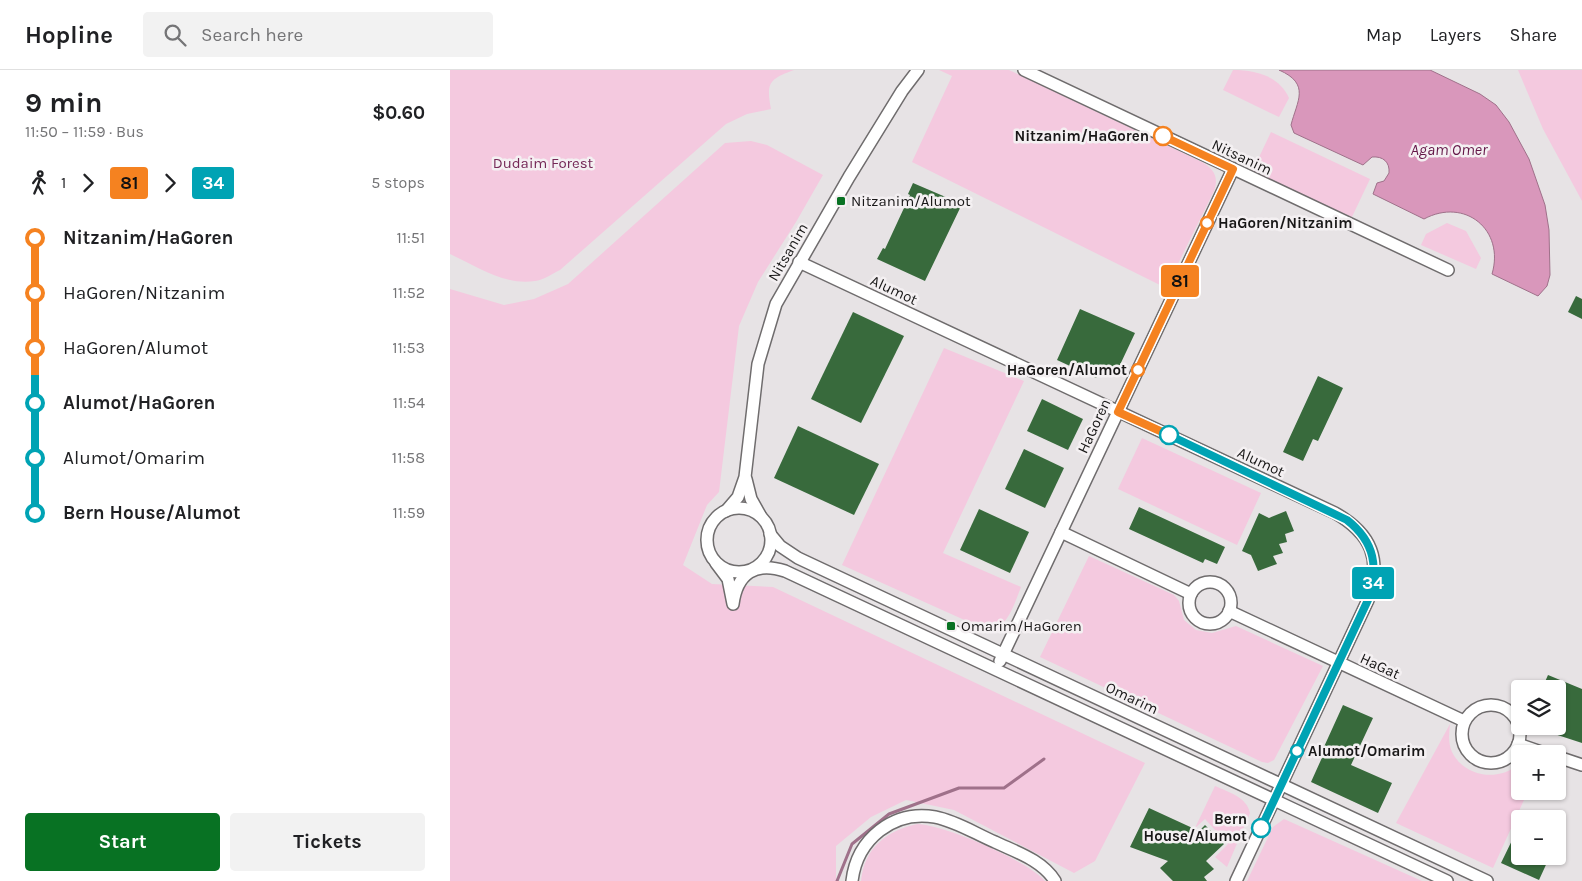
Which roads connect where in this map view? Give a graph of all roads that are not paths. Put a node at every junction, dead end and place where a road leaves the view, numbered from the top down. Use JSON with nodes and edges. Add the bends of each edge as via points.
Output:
{"nodes":[{"id":1,"x":918,"y":70,"type":"edge"},
{"id":2,"x":1024,"y":70,"type":"edge"},
{"id":3,"x":1233,"y":169,"type":"junction"},
{"id":4,"x":799,"y":262,"type":"junction"},
{"id":5,"x":1448,"y":270,"type":"dead end"},
{"id":6,"x":1118,"y":412,"type":"junction"},
{"id":7,"x":746,"y":472,"type":"junction"},
{"id":8,"x":726,"y":511,"type":"junction"},
{"id":9,"x":761,"y":518,"type":"junction"},
{"id":10,"x":1061,"y":532,"type":"junction"},
{"id":11,"x":770,"y":534,"type":"junction"},
{"id":12,"x":716,"y":563,"type":"junction"},
{"id":13,"x":751,"y":570,"type":"junction"},
{"id":14,"x":1191,"y":594,"type":"junction"},
{"id":15,"x":1229,"y":611,"type":"junction"},
{"id":16,"x":1003,"y":654,"type":"junction"},
{"id":17,"x":1338,"y":663,"type":"junction"},
{"id":18,"x":996,"y":670,"type":"junction"},
{"id":19,"x":1464,"y":721,"type":"junction"},
{"id":20,"x":1518,"y":744,"type":"junction"},
{"id":21,"x":1521,"y":745,"type":"edge"},
{"id":22,"x":1566,"y":760,"type":"edge"},
{"id":23,"x":1582,"y":765,"type":"edge"},
{"id":24,"x":1281,"y":785,"type":"junction"},
{"id":25,"x":1274,"y":800,"type":"junction"},
{"id":26,"x":852,"y":881,"type":"edge"},
{"id":27,"x":1055,"y":881,"type":"edge"},
{"id":28,"x":1236,"y":881,"type":"edge"},
{"id":29,"x":1447,"y":881,"type":"edge"},
{"id":30,"x":1487,"y":881,"type":"edge"}],
"edges":[{"from":1,"to":4,"type":"street","name":"Nitsanim","via":[[902,91]]},
{"from":2,"to":3,"type":"street","name":"Nitsanim"},
{"from":3,"to":5,"type":"street","name":"Nitsanim"},
{"from":3,"to":6,"type":"street","name":"HaGoren"},
{"from":4,"to":6,"type":"street","name":"Alumot"},
{"from":4,"to":7,"type":"street","name":"Nitsanim","via":[[776,304],[762,348],[754,389]]},
{"from":6,"to":10,"type":"street","name":"HaGoren"},
{"from":6,"to":17,"type":"street","name":"Alumot","via":[[1335,513],[1357,528],[1374,559],[1374,579],[1368,600]]},
{"from":7,"to":8,"type":"street","name":"Nitsanim","via":[[738,497]]},
{"from":7,"to":9,"type":"street","name":"Nitsanim","via":[[749,494]]},
{"from":8,"to":9,"type":"street","via":[[745,509]]},
{"from":8,"to":12,"type":"street","via":[[716,518],[707,534],[707,547]]},
{"from":9,"to":11,"type":"street"},
{"from":10,"to":14,"type":"street"},
{"from":10,"to":16,"type":"street","name":"HaGoren"},
{"from":11,"to":13,"type":"street","via":[[768,553]]},
{"from":11,"to":16,"type":"street","name":"Omarim","via":[[780,546],[798,558]]},
{"from":12,"to":13,"type":"street","via":[[732,572]]},
{"from":12,"to":13,"type":"street","via":[[728,578],[733,604],[739,582]]},
{"from":13,"to":18,"type":"street","via":[[766,567],[785,571]]},
{"from":14,"to":15,"type":"street","via":[[1201,584],[1218,584],[1229,595]]},
{"from":14,"to":15,"type":"street","via":[[1190,611],[1201,622],[1218,622]]},
{"from":15,"to":17,"type":"street","name":"HaGat"},
{"from":16,"to":18,"type":"street","name":"HaGoren"},
{"from":16,"to":24,"type":"street","name":"Omarim"},
{"from":17,"to":19,"type":"street","name":"HaGat"},
{"from":17,"to":24,"type":"street","name":"Alumot"},
{"from":18,"to":25,"type":"street"},
{"from":19,"to":20,"type":"street","via":[[1479,707],[1502,707],[1518,723]]},
{"from":19,"to":20,"type":"street","via":[[1461,734],[1464,745],[1479,761],[1502,761]]},
{"from":20,"to":21,"type":"street"},
{"from":22,"to":23,"type":"street"},
{"from":24,"to":25,"type":"street","name":"Alumot"},
{"from":24,"to":30,"type":"street","name":"Omarim"},
{"from":25,"to":28,"type":"street","name":"Alumot"},
{"from":25,"to":29,"type":"street"},
{"from":26,"to":27,"type":"street","via":[[860,852],[871,838],[884,826],[918,816],[936,817],[955,824],[1026,857],[1047,870]]}]}
